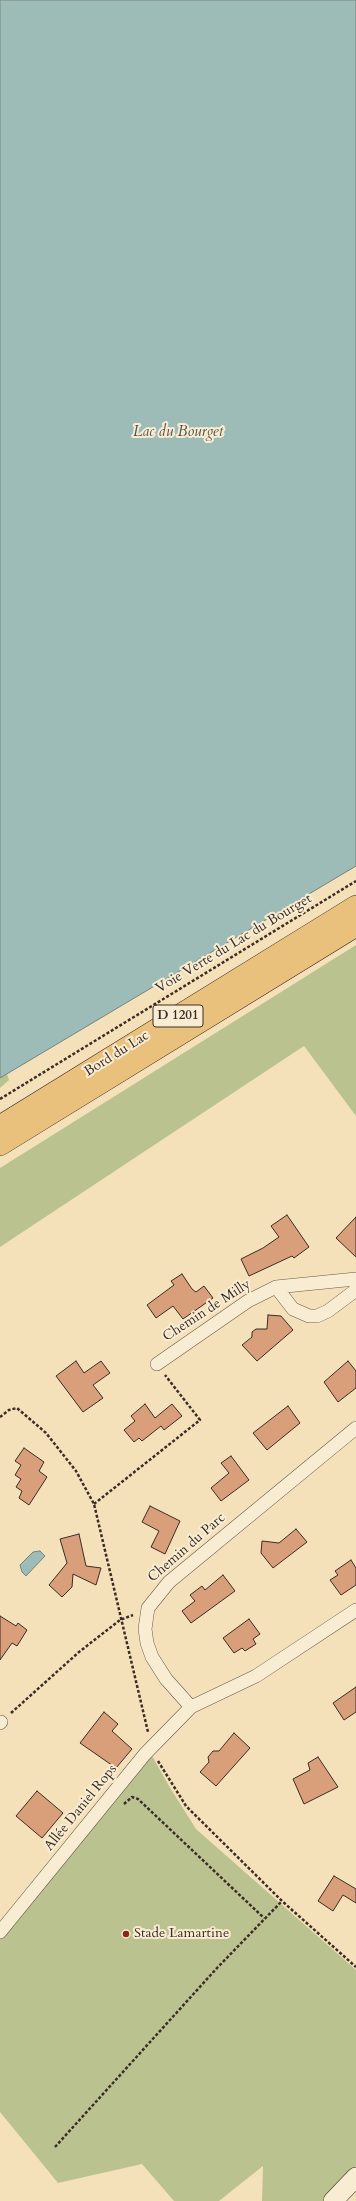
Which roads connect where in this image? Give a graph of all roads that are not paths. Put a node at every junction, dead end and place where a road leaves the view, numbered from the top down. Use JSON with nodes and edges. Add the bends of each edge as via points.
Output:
{"nodes":[{"id":1,"x":356,"y":906,"type":"edge"},
{"id":2,"x":356,"y":926,"type":"edge"},
{"id":3,"x":0,"y":1126,"type":"edge"},
{"id":4,"x":0,"y":1145,"type":"edge"},
{"id":5,"x":356,"y":1279,"type":"edge"},
{"id":6,"x":276,"y":1287,"type":"junction"},
{"id":7,"x":356,"y":1290,"type":"edge"},
{"id":8,"x":157,"y":1364,"type":"road end"},
{"id":9,"x":356,"y":1428,"type":"edge"},
{"id":10,"x":356,"y":1610,"type":"edge"},
{"id":11,"x":191,"y":1707,"type":"junction"},
{"id":12,"x":0,"y":1932,"type":"edge"},
{"id":13,"x":356,"y":2176,"type":"edge"},
{"id":14,"x":333,"y":2201,"type":"edge"}],
"edges":[{"from":1,"to":3,"type":"main road","name":"Bord du Lac","number":"D 1201"},
{"from":2,"to":4,"type":"main road","name":"Bord du Lac","number":"D 1201"},
{"from":5,"to":6,"type":"street","name":"Chemin de Milly"},
{"from":6,"to":7,"type":"street","via":[[293,1309],[309,1316],[328,1312]]},
{"from":6,"to":8,"type":"street","name":"Chemin de Milly","via":[[248,1301]]},
{"from":9,"to":11,"type":"street","name":"Chemin du Parc","via":[[169,1582],[148,1608],[145,1629],[152,1657],[166,1679]]},
{"from":10,"to":11,"type":"street","via":[[256,1676]]},
{"from":11,"to":12,"type":"street","name":"Allée Daniel Rops","via":[[145,1754]]},
{"from":13,"to":14,"type":"street"}]}
